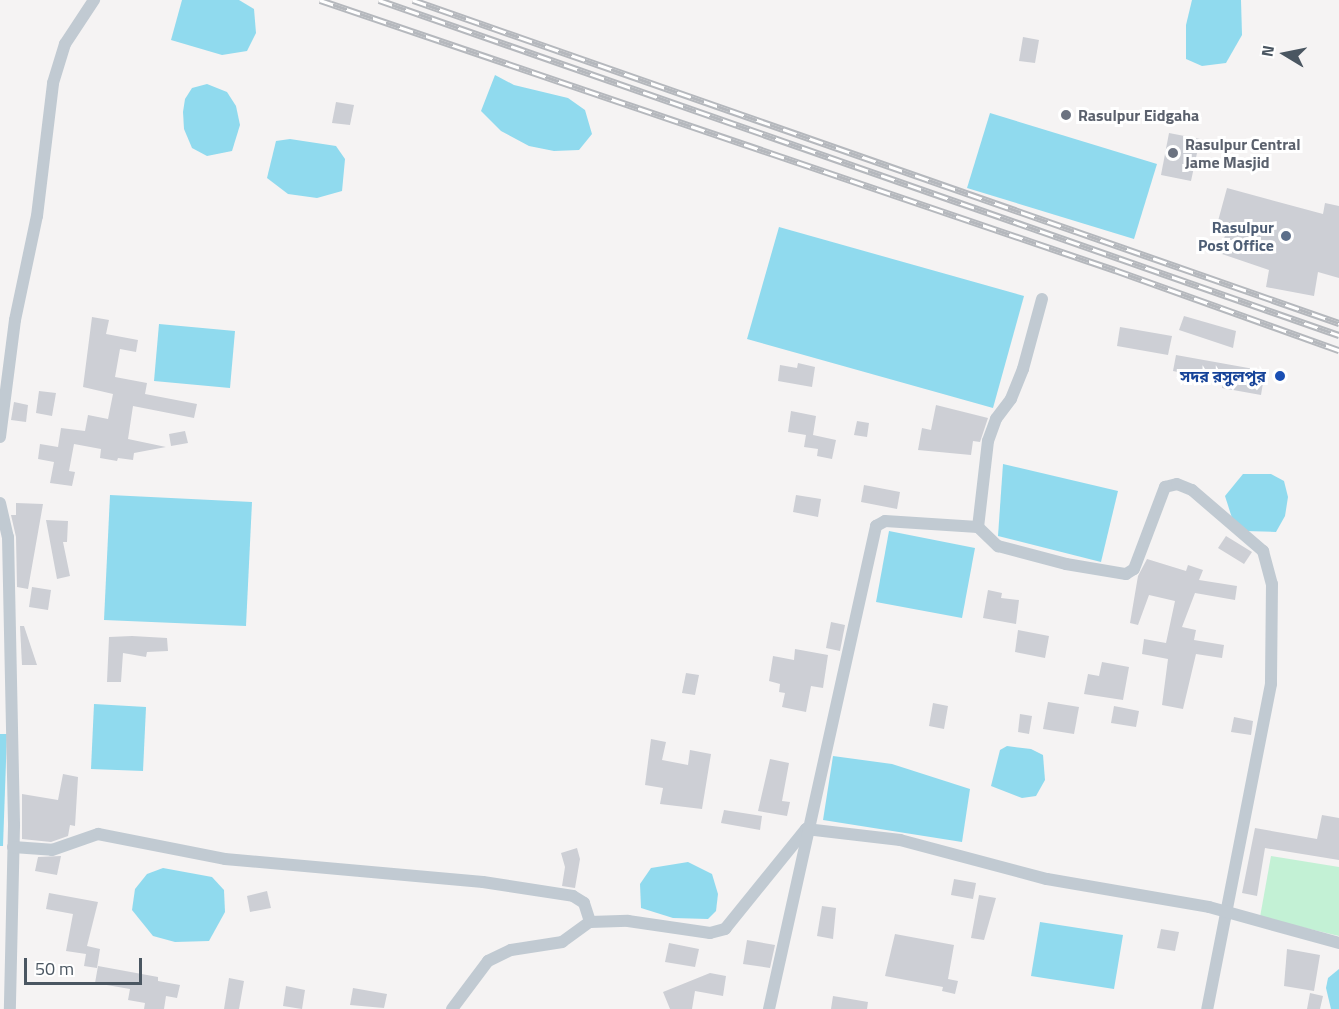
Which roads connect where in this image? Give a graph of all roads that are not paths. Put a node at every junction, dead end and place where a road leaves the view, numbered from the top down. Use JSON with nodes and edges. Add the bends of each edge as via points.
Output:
{"nodes":[{"id":1,"x":94,"y":0,"type":"edge"},
{"id":2,"x":1042,"y":299,"type":"dead end"},
{"id":3,"x":0,"y":437,"type":"edge"},
{"id":4,"x":0,"y":503,"type":"edge"},
{"id":5,"x":978,"y":527,"type":"junction"},
{"id":6,"x":806,"y":829,"type":"junction"},
{"id":7,"x":13,"y":847,"type":"junction"},
{"id":8,"x":1228,"y":913,"type":"junction"},
{"id":9,"x":590,"y":922,"type":"junction"},
{"id":10,"x":1339,"y":943,"type":"edge"},
{"id":11,"x":10,"y":1009,"type":"edge"},
{"id":12,"x":452,"y":1009,"type":"edge"},
{"id":13,"x":769,"y":1009,"type":"edge"},
{"id":14,"x":1206,"y":1009,"type":"edge"}],
"edges":[{"from":1,"to":3,"type":"street","via":[[65,44],[53,83],[37,216],[15,320]]},
{"from":2,"to":5,"type":"street","via":[[1023,369],[988,441]]},
{"from":4,"to":7,"type":"street","via":[[8,537]]},
{"from":5,"to":6,"type":"street","via":[[885,521],[876,526]]},
{"from":5,"to":8,"type":"street","via":[[998,546],[1066,564],[1126,574],[1134,569],[1165,487],[1177,484],[1192,490],[1263,551],[1272,584],[1272,684]]},
{"from":6,"to":8,"type":"street","via":[[900,840],[1047,879],[1209,906]]},
{"from":6,"to":9,"type":"street","via":[[725,929],[710,933],[628,921]]},
{"from":6,"to":13,"type":"street"},
{"from":7,"to":9,"type":"street","via":[[52,850],[98,834],[225,859],[483,882],[573,896],[584,903]]},
{"from":7,"to":11,"type":"street"},
{"from":8,"to":10,"type":"street"},
{"from":8,"to":14,"type":"street"},
{"from":9,"to":12,"type":"street","via":[[562,942],[511,950],[488,961]]}]}
